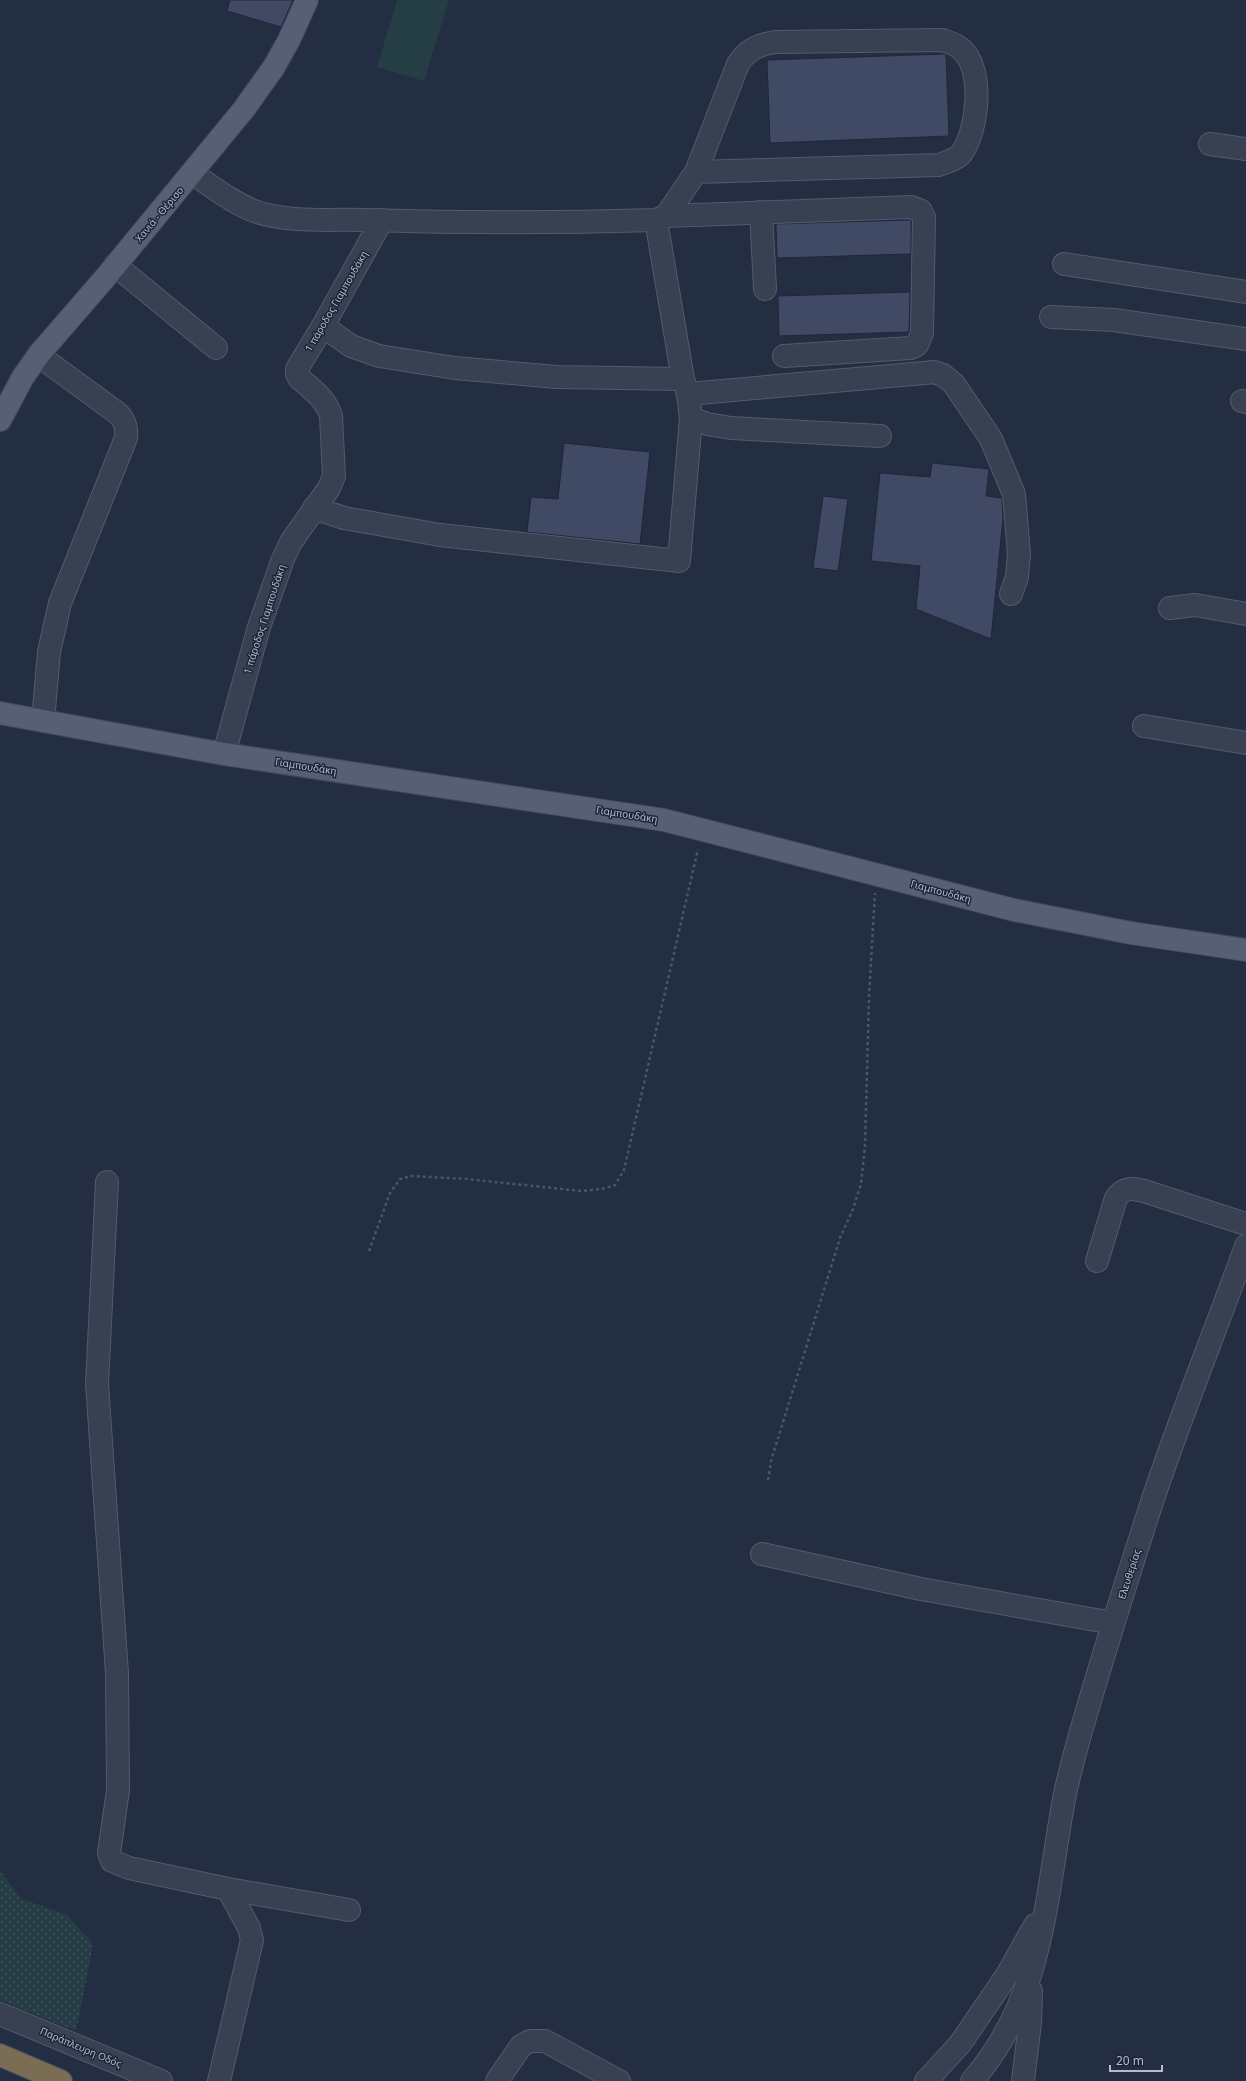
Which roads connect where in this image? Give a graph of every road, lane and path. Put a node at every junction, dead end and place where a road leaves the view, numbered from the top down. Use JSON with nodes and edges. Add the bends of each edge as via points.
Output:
{"nodes":[{"id":1,"x":307,"y":0,"type":"edge"},
{"id":2,"x":1210,"y":144,"type":"dead end"},
{"id":3,"x":1246,"y":149,"type":"edge"},
{"id":4,"x":696,"y":172,"type":"junction"},
{"id":5,"x":192,"y":173,"type":"junction"},
{"id":6,"x":761,"y":212,"type":"junction"},
{"id":7,"x":661,"y":218,"type":"junction"},
{"id":8,"x":382,"y":220,"type":"junction"},
{"id":9,"x":1064,"y":264,"type":"dead end"},
{"id":10,"x":116,"y":265,"type":"junction"},
{"id":11,"x":765,"y":289,"type":"dead end"},
{"id":12,"x":1246,"y":292,"type":"edge"},
{"id":13,"x":1051,"y":317,"type":"dead end"},
{"id":14,"x":323,"y":326,"type":"junction"},
{"id":15,"x":1246,"y":339,"type":"edge"},
{"id":16,"x":216,"y":348,"type":"dead end"},
{"id":17,"x":38,"y":356,"type":"junction"},
{"id":18,"x":784,"y":356,"type":"dead end"},
{"id":19,"x":685,"y":386,"type":"junction"},
{"id":20,"x":691,"y":418,"type":"junction"},
{"id":21,"x":0,"y":420,"type":"edge"},
{"id":22,"x":880,"y":436,"type":"dead end"},
{"id":23,"x":314,"y":508,"type":"junction"},
{"id":24,"x":1011,"y":594,"type":"dead end"},
{"id":25,"x":1170,"y":608,"type":"dead end"},
{"id":26,"x":1246,"y":614,"type":"edge"},
{"id":27,"x":0,"y":713,"type":"edge"},
{"id":28,"x":43,"y":721,"type":"junction"},
{"id":29,"x":1144,"y":726,"type":"dead end"},
{"id":30,"x":1246,"y":743,"type":"edge"},
{"id":31,"x":224,"y":754,"type":"junction"},
{"id":32,"x":702,"y":830,"type":"junction"},
{"id":33,"x":876,"y":874,"type":"junction"},
{"id":34,"x":1246,"y":950,"type":"edge"},
{"id":35,"x":107,"y":1182,"type":"dead end"},
{"id":36,"x":1246,"y":1224,"type":"edge"},
{"id":37,"x":1246,"y":1246,"type":"edge"},
{"id":38,"x":369,"y":1251,"type":"dead end"},
{"id":39,"x":1097,"y":1262,"type":"dead end"},
{"id":40,"x":768,"y":1480,"type":"dead end"},
{"id":41,"x":762,"y":1554,"type":"dead end"},
{"id":42,"x":1113,"y":1623,"type":"junction"},
{"id":43,"x":228,"y":1889,"type":"junction"},
{"id":44,"x":1046,"y":1908,"type":"junction"},
{"id":45,"x":349,"y":1910,"type":"dead end"},
{"id":46,"x":1032,"y":1971,"type":"junction"},
{"id":47,"x":0,"y":2014,"type":"edge"},
{"id":48,"x":0,"y":2055,"type":"edge"},
{"id":49,"x":61,"y":2081,"type":"edge"},
{"id":50,"x":161,"y":2081,"type":"edge"},
{"id":51,"x":219,"y":2081,"type":"edge"},
{"id":52,"x":497,"y":2081,"type":"edge"},
{"id":53,"x":619,"y":2081,"type":"edge"},
{"id":54,"x":926,"y":2081,"type":"edge"},
{"id":55,"x":972,"y":2081,"type":"edge"},
{"id":56,"x":1023,"y":2081,"type":"edge"}],
"edges":[{"from":1,"to":5,"type":"main road","name":"Χανιά - Θέρισο","via":[[274,66],[244,109]]},
{"from":2,"to":3,"type":"street"},
{"from":4,"to":4,"type":"street","via":[[738,64],[749,50],[760,45],[775,42],[942,40],[962,49],[976,75],[976,105],[966,142],[960,154],[939,165]]},
{"from":4,"to":7,"type":"street"},
{"from":5,"to":8,"type":"street","via":[[242,205],[278,217]]},
{"from":5,"to":10,"type":"main road","name":"Χανιά - Θέρισο"},
{"from":6,"to":7,"type":"street"},
{"from":6,"to":11,"type":"street"},
{"from":6,"to":18,"type":"street","via":[[911,207],[921,211],[924,217],[922,333],[917,345],[911,348]]},
{"from":7,"to":8,"type":"street","via":[[560,223]]},
{"from":7,"to":19,"type":"street"},
{"from":8,"to":14,"type":"street","name":"1 πάροδος Γιαμπουδάκη"},
{"from":9,"to":12,"type":"street"},
{"from":10,"to":16,"type":"street"},
{"from":10,"to":17,"type":"main road","name":"Χανιά - Θέρισο"},
{"from":13,"to":15,"type":"street","via":[[1114,320]]},
{"from":14,"to":19,"type":"street","via":[[351,346],[379,356],[455,368]]},
{"from":14,"to":23,"type":"street","name":"1 πάροδος Γιαμπουδάκη","via":[[300,362],[296,374],[322,398],[331,416],[334,476],[329,488]]},
{"from":17,"to":21,"type":"main road","name":"Χανιά - Θέρισο"},
{"from":17,"to":28,"type":"street","via":[[122,417],[126,431],[126,438],[60,603],[48,652]]},
{"from":19,"to":20,"type":"street"},
{"from":19,"to":24,"type":"street","via":[[934,372],[943,376],[954,384],[991,439],[1014,494],[1019,554],[1017,577]]},
{"from":20,"to":22,"type":"street","via":[[731,428]]},
{"from":20,"to":23,"type":"street","via":[[679,561],[440,535],[344,518]]},
{"from":23,"to":31,"type":"street","name":"1 πάροδος Γιαμπουδάκη","via":[[283,559],[259,627]]},
{"from":25,"to":26,"type":"street","via":[[1195,606]]},
{"from":27,"to":28,"type":"main road","name":"Γιαμπουδάκη"},
{"from":28,"to":31,"type":"main road","name":"Γιαμπουδάκη"},
{"from":29,"to":30,"type":"street"},
{"from":31,"to":32,"type":"main road","name":"Γιαμπουδάκη","via":[[664,820]]},
{"from":32,"to":33,"type":"main road","name":"Γιαμπουδάκη"},
{"from":32,"to":38,"type":"path","via":[[624,1170],[615,1185],[581,1191],[412,1176],[400,1180],[390,1193]]},
{"from":33,"to":34,"type":"main road","name":"Γιαμπουδάκη","via":[[1014,910],[1131,933]]},
{"from":33,"to":40,"type":"path","via":[[868,1011],[865,1146],[861,1184],[837,1246],[771,1461]]},
{"from":35,"to":43,"type":"street","via":[[97,1384],[117,1673],[118,1790],[109,1852],[112,1861],[129,1868]]},
{"from":36,"to":39,"type":"street","via":[[1128,1188],[1121,1191],[1116,1198]]},
{"from":37,"to":42,"type":"street","name":"Ελευθερίας","via":[[1152,1502]]},
{"from":41,"to":42,"type":"street","via":[[921,1589]]},
{"from":42,"to":44,"type":"street","name":"Ελευθερίας","via":[[1065,1792]]},
{"from":43,"to":45,"type":"street"},
{"from":43,"to":51,"type":"street","via":[[249,1928],[252,1940]]},
{"from":44,"to":46,"type":"street","name":"Ελευθερίας"},
{"from":44,"to":54,"type":"street","via":[[999,1988],[960,2044]]},
{"from":46,"to":55,"type":"street","via":[[1021,2004],[1006,2035]]},
{"from":46,"to":56,"type":"street","via":[[1030,2023]]},
{"from":47,"to":50,"type":"street","name":"Παράπλευρη Οδός"},
{"from":48,"to":49,"type":"highway"},
{"from":52,"to":53,"type":"street","via":[[521,2046],[530,2041],[545,2041]]}]}
